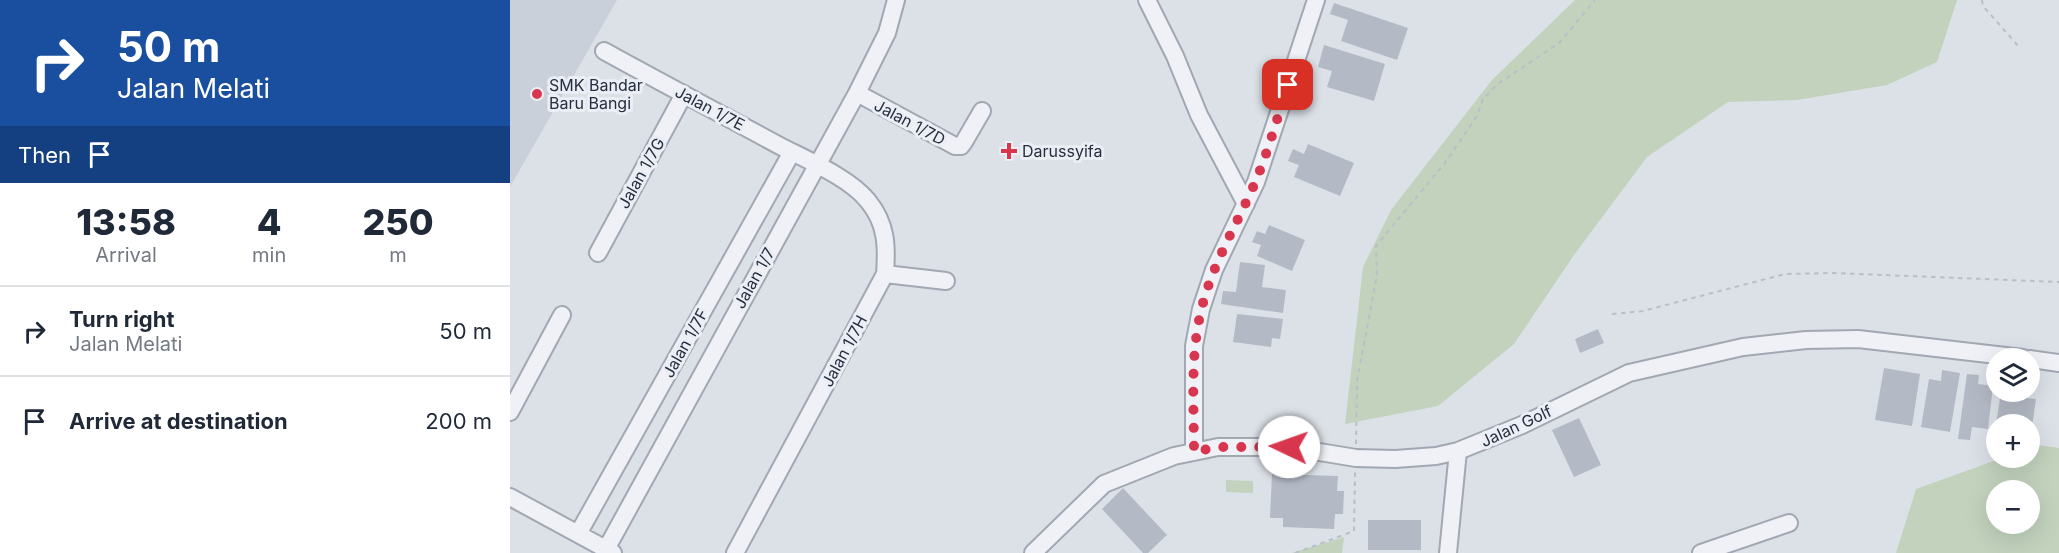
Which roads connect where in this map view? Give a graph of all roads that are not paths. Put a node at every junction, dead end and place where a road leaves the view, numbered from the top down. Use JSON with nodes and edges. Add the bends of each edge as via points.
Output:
{"nodes":[{"id":1,"x":896,"y":0,"type":"edge"},
{"id":2,"x":1147,"y":0,"type":"edge"},
{"id":3,"x":1316,"y":0,"type":"edge"},
{"id":4,"x":604,"y":51,"type":"dead end"},
{"id":5,"x":857,"y":93,"type":"junction"},
{"id":6,"x":684,"y":94,"type":"junction"},
{"id":7,"x":982,"y":111,"type":"dead end"},
{"id":8,"x":792,"y":152,"type":"junction"},
{"id":9,"x":817,"y":165,"type":"junction"},
{"id":10,"x":1246,"y":204,"type":"junction"},
{"id":11,"x":598,"y":253,"type":"dead end"},
{"id":12,"x":885,"y":274,"type":"junction"},
{"id":13,"x":946,"y":281,"type":"dead end"},
{"id":14,"x":562,"y":315,"type":"dead end"},
{"id":15,"x":1986,"y":354,"type":"edge"},
{"id":16,"x":2040,"y":360,"type":"edge"},
{"id":17,"x":2059,"y":363,"type":"edge"},
{"id":18,"x":510,"y":412,"type":"edge"},
{"id":19,"x":1458,"y":451,"type":"junction"},
{"id":20,"x":1194,"y":452,"type":"junction"},
{"id":21,"x":510,"y":497,"type":"edge"},
{"id":22,"x":1789,"y":524,"type":"dead end"},
{"id":23,"x":578,"y":534,"type":"junction"},
{"id":24,"x":607,"y":552,"type":"edge"},
{"id":25,"x":735,"y":553,"type":"edge"},
{"id":26,"x":1033,"y":553,"type":"edge"},
{"id":27,"x":1448,"y":553,"type":"edge"},
{"id":28,"x":1701,"y":553,"type":"edge"}],
"edges":[{"from":1,"to":5,"type":"street","name":"Jalan 1/7","via":[[887,33]]},
{"from":2,"to":10,"type":"street","via":[[1198,115]]},
{"from":3,"to":10,"type":"street"},
{"from":4,"to":6,"type":"street","name":"Jalan 1/7E"},
{"from":5,"to":7,"type":"street","name":"Jalan 1/7D","via":[[955,146],[961,146]]},
{"from":5,"to":9,"type":"street","name":"Jalan 1/7"},
{"from":6,"to":8,"type":"street","name":"Jalan 1/7E"},
{"from":6,"to":11,"type":"street","name":"Jalan 1/7G"},
{"from":8,"to":9,"type":"street","name":"Jalan 1/7E"},
{"from":8,"to":23,"type":"street","name":"Jalan 1/7F"},
{"from":9,"to":12,"type":"street","name":"Jalan 1/7H","via":[[870,202],[885,233]]},
{"from":9,"to":24,"type":"street","name":"Jalan 1/7"},
{"from":10,"to":20,"type":"street","via":[[1214,270],[1201,309],[1194,346]]},
{"from":12,"to":13,"type":"street"},
{"from":12,"to":25,"type":"street","name":"Jalan 1/7H"},
{"from":14,"to":18,"type":"street"},
{"from":15,"to":19,"type":"street","name":"Jalan Golf","via":[[1858,339],[1743,347],[1629,373]]},
{"from":16,"to":17,"type":"street"},
{"from":19,"to":20,"type":"street","name":"Jalan Golf","via":[[1406,459],[1356,458],[1254,445]]},
{"from":19,"to":27,"type":"street"},
{"from":20,"to":26,"type":"street","name":"Jalan Golf","via":[[1104,484]]},
{"from":21,"to":23,"type":"street"},
{"from":22,"to":28,"type":"street"},
{"from":23,"to":24,"type":"street"}]}
